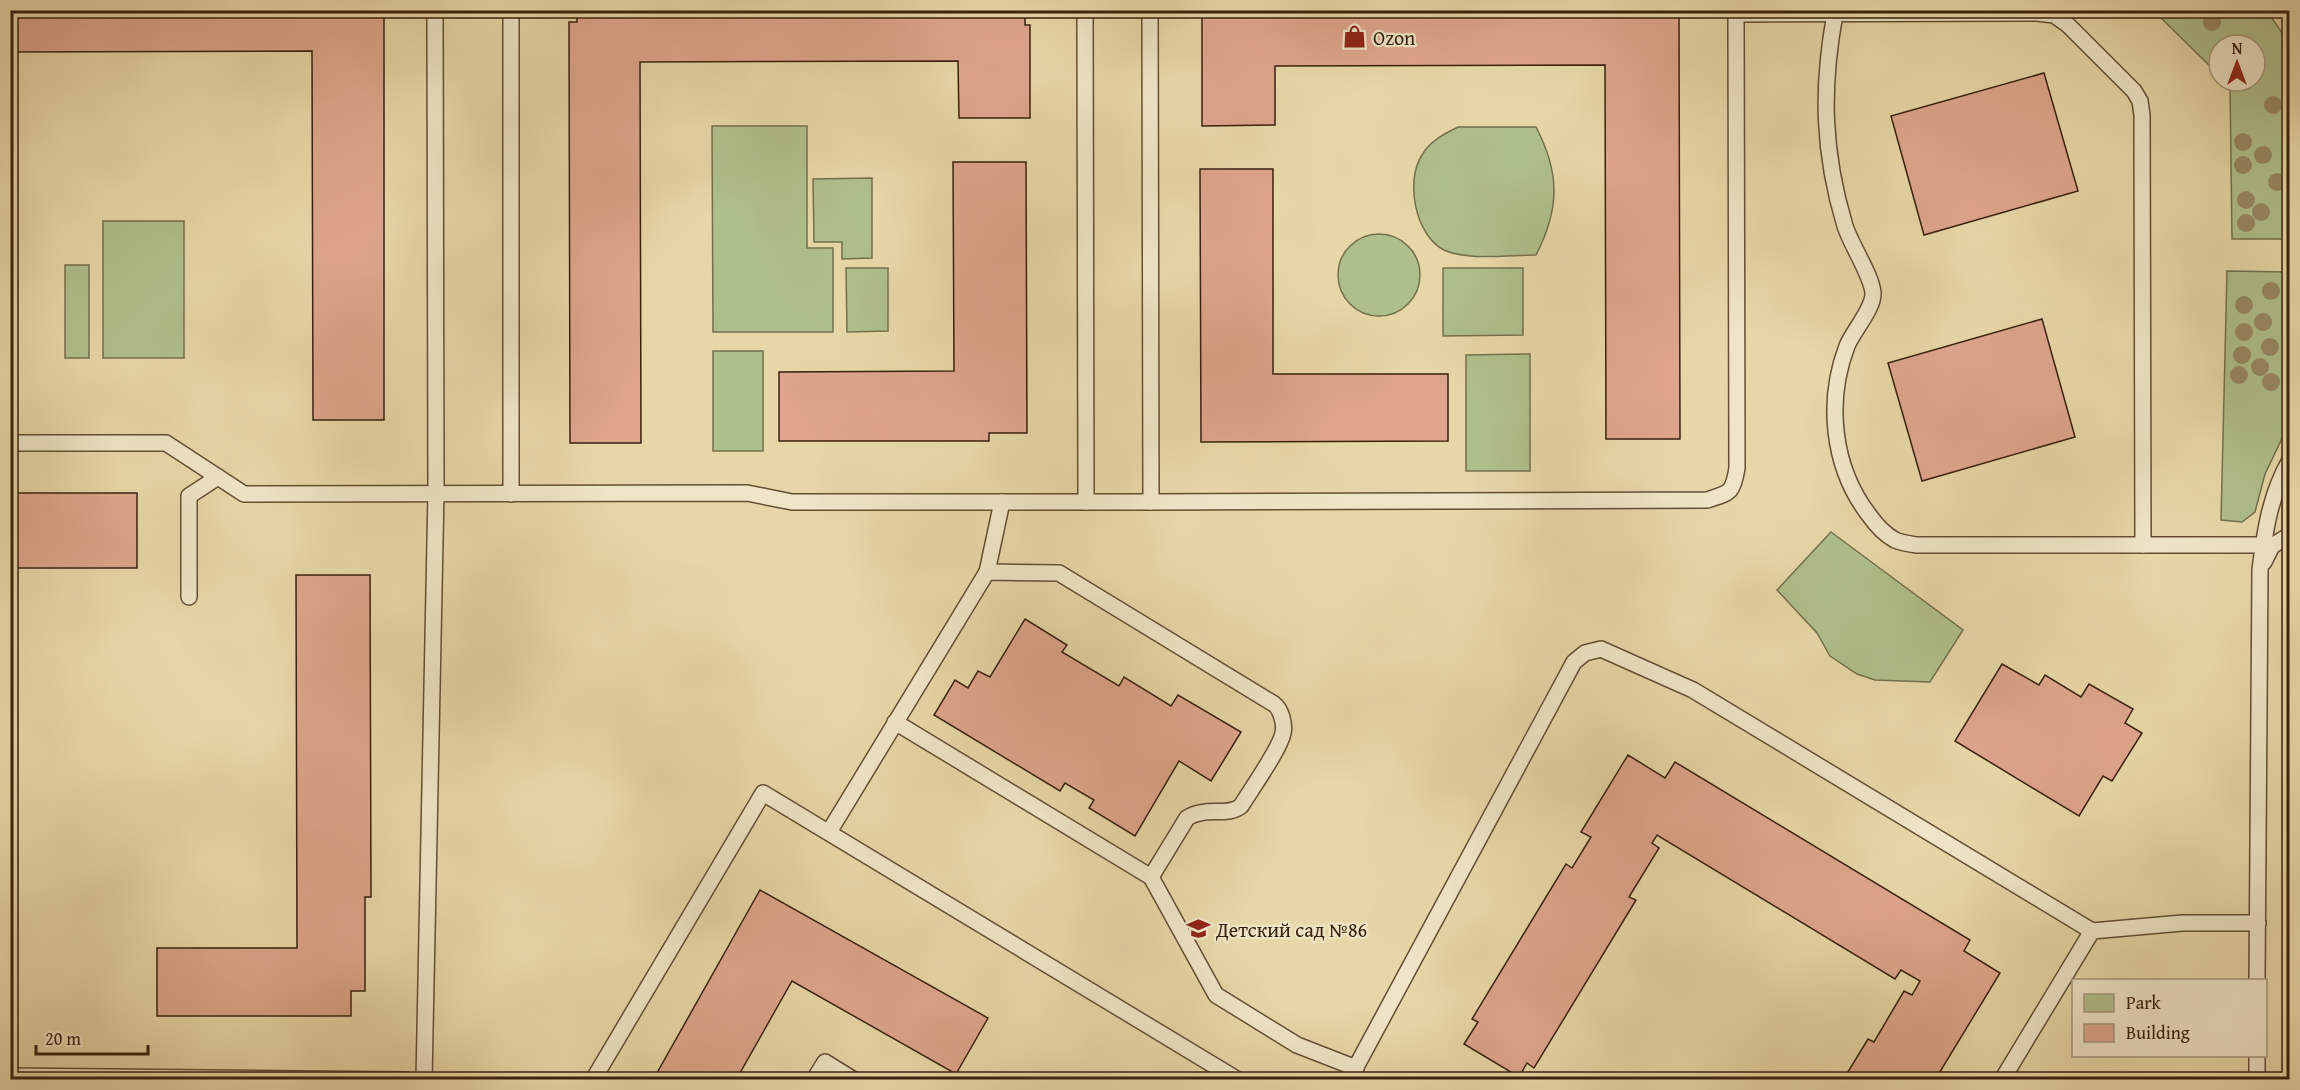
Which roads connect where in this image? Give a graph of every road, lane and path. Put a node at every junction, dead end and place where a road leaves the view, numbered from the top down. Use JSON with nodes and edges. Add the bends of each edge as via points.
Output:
{"nodes":[{"id":1,"x":435,"y":10,"type":"edge"},
{"id":2,"x":511,"y":10,"type":"edge"},
{"id":3,"x":1085,"y":10,"type":"edge"},
{"id":4,"x":1150,"y":10,"type":"edge"},
{"id":5,"x":1737,"y":12,"type":"edge"},
{"id":6,"x":1835,"y":14,"type":"junction"},
{"id":7,"x":10,"y":443,"type":"edge"},
{"id":8,"x":2289,"y":460,"type":"edge"},
{"id":9,"x":218,"y":477,"type":"junction"},
{"id":10,"x":436,"y":492,"type":"junction"},
{"id":11,"x":511,"y":494,"type":"junction"},
{"id":12,"x":1002,"y":502,"type":"junction"},
{"id":13,"x":1086,"y":502,"type":"junction"},
{"id":14,"x":1152,"y":502,"type":"junction"},
{"id":15,"x":2289,"y":535,"type":"edge"},
{"id":16,"x":2143,"y":545,"type":"junction"},
{"id":17,"x":2263,"y":545,"type":"junction"},
{"id":18,"x":2260,"y":570,"type":"junction"},
{"id":19,"x":987,"y":572,"type":"junction"},
{"id":20,"x":189,"y":597,"type":"dead end"},
{"id":21,"x":895,"y":722,"type":"junction"},
{"id":22,"x":829,"y":832,"type":"junction"},
{"id":23,"x":1151,"y":877,"type":"junction"},
{"id":24,"x":2258,"y":923,"type":"junction"},
{"id":25,"x":2092,"y":931,"type":"junction"},
{"id":26,"x":2258,"y":979,"type":"edge"},
{"id":27,"x":2257,"y":1057,"type":"edge"},
{"id":28,"x":1353,"y":1074,"type":"edge"},
{"id":29,"x":10,"y":1076,"type":"edge"},
{"id":30,"x":406,"y":1080,"type":"edge"},
{"id":31,"x":424,"y":1080,"type":"edge"},
{"id":32,"x":593,"y":1080,"type":"edge"},
{"id":33,"x":814,"y":1080,"type":"edge"},
{"id":34,"x":854,"y":1080,"type":"edge"},
{"id":35,"x":1238,"y":1080,"type":"edge"},
{"id":36,"x":2002,"y":1080,"type":"edge"},
{"id":37,"x":2257,"y":1080,"type":"edge"}],
"edges":[{"from":1,"to":10,"type":"lane"},
{"from":2,"to":11,"type":"lane"},
{"from":3,"to":13,"type":"lane"},
{"from":4,"to":14,"type":"lane"},
{"from":5,"to":6,"type":"lane"},
{"from":5,"to":14,"type":"lane","via":[[1737,468],[1735,484],[1723,497],[1707,501]]},
{"from":6,"to":16,"type":"lane","via":[[2054,15],[2140,101]]},
{"from":6,"to":16,"type":"lane","via":[[1825,86],[1828,158],[1846,230],[1874,294],[1848,345],[1835,401],[1840,456],[1861,506],[1877,527],[1895,540],[1917,545]]},
{"from":7,"to":9,"type":"lane","via":[[166,442]]},
{"from":8,"to":17,"type":"lane","via":[[2265,522]]},
{"from":9,"to":10,"type":"lane","via":[[244,494]]},
{"from":9,"to":20,"type":"lane","via":[[189,495]]},
{"from":10,"to":11,"type":"lane"},
{"from":10,"to":31,"type":"lane"},
{"from":11,"to":12,"type":"lane","via":[[747,493],[792,502]]},
{"from":12,"to":13,"type":"lane"},
{"from":12,"to":19,"type":"lane"},
{"from":13,"to":14,"type":"lane"},
{"from":15,"to":18,"type":"lane","via":[[2272,546]]},
{"from":16,"to":17,"type":"lane"},
{"from":17,"to":18,"type":"lane"},
{"from":18,"to":24,"type":"lane"},
{"from":19,"to":21,"type":"lane"},
{"from":19,"to":23,"type":"lane","via":[[1059,573],[1278,707],[1284,726],[1281,740],[1240,806],[1230,811],[1204,811],[1187,818]]},
{"from":21,"to":22,"type":"lane"},
{"from":21,"to":23,"type":"lane"},
{"from":22,"to":32,"type":"lane","via":[[763,793]]},
{"from":22,"to":35,"type":"lane"},
{"from":23,"to":28,"type":"lane","via":[[1216,995]]},
{"from":24,"to":25,"type":"lane","via":[[2182,923]]},
{"from":24,"to":26,"type":"lane"},
{"from":25,"to":28,"type":"lane","via":[[1693,690],[1601,649],[1585,653],[1574,662]]},
{"from":25,"to":36,"type":"lane"},
{"from":27,"to":37,"type":"lane"},
{"from":29,"to":30,"type":"lane"},
{"from":33,"to":34,"type":"lane","via":[[825,1062]]}]}
